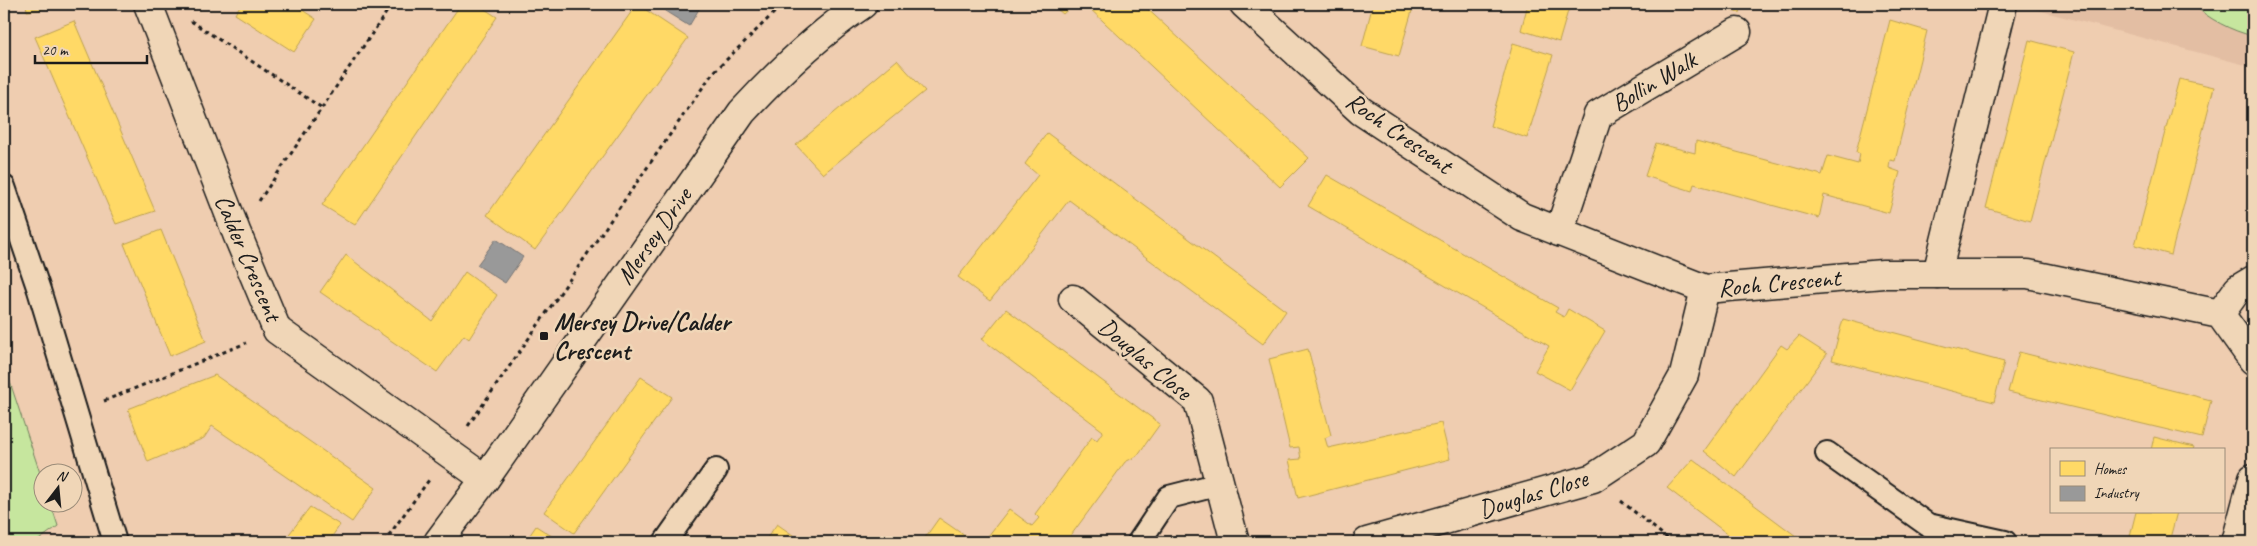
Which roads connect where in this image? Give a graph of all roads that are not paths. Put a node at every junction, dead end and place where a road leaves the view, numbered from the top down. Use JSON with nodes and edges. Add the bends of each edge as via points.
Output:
{"nodes":[{"id":1,"x":148,"y":4,"type":"edge"},
{"id":2,"x":863,"y":4,"type":"edge"},
{"id":3,"x":1244,"y":4,"type":"edge"},
{"id":4,"x":2004,"y":4,"type":"edge"},
{"id":5,"x":1737,"y":32,"type":"dead end"},
{"id":6,"x":4,"y":187,"type":"edge"},
{"id":7,"x":1560,"y":232,"type":"junction"},
{"id":8,"x":1937,"y":274,"type":"junction"},
{"id":9,"x":2253,"y":280,"type":"edge"},
{"id":10,"x":1705,"y":289,"type":"junction"},
{"id":11,"x":1073,"y":299,"type":"dead end"},
{"id":12,"x":2220,"y":314,"type":"junction"},
{"id":13,"x":2253,"y":360,"type":"edge"},
{"id":14,"x":1827,"y":453,"type":"dead end"},
{"id":15,"x":716,"y":470,"type":"dead end"},
{"id":16,"x":2253,"y":478,"type":"edge"},
{"id":17,"x":485,"y":479,"type":"junction"},
{"id":18,"x":1220,"y":484,"type":"junction"},
{"id":19,"x":115,"y":542,"type":"edge"},
{"id":20,"x":438,"y":542,"type":"edge"},
{"id":21,"x":665,"y":542,"type":"edge"},
{"id":22,"x":1139,"y":542,"type":"edge"},
{"id":23,"x":1235,"y":542,"type":"edge"},
{"id":24,"x":1367,"y":542,"type":"edge"},
{"id":25,"x":2005,"y":542,"type":"edge"},
{"id":26,"x":2236,"y":542,"type":"edge"}],
"edges":[{"from":1,"to":17,"type":"street","name":"Calder Crescent","via":[[277,330]]},
{"from":2,"to":17,"type":"street","name":"Mersey Drive","via":[[837,21],[779,72],[742,112]]},
{"from":3,"to":7,"type":"street","name":"Roch Crescent","via":[[1361,111],[1522,217]]},
{"from":4,"to":8,"type":"street"},
{"from":5,"to":7,"type":"street","name":"Bollin Walk","via":[[1598,115]]},
{"from":6,"to":19,"type":"lane","via":[[39,290]]},
{"from":7,"to":10,"type":"street","name":"Roch Crescent"},
{"from":8,"to":10,"type":"street","name":"Roch Crescent","via":[[1883,274]]},
{"from":8,"to":12,"type":"street","name":"Roch Crescent","via":[[2028,274]]},
{"from":9,"to":12,"type":"street","via":[[2238,289]]},
{"from":10,"to":24,"type":"street","name":"Douglas Close","via":[[1684,375],[1646,443],[1593,478]]},
{"from":11,"to":18,"type":"street","name":"Douglas Close","via":[[1198,401]]},
{"from":12,"to":13,"type":"street"},
{"from":14,"to":25,"type":"lane","via":[[1928,525]]},
{"from":15,"to":21,"type":"lane"},
{"from":16,"to":26,"type":"street"},
{"from":17,"to":20,"type":"street","name":"Mersey Drive"},
{"from":18,"to":22,"type":"lane","via":[[1169,497]]},
{"from":18,"to":23,"type":"street","name":"Douglas Close"}]}
